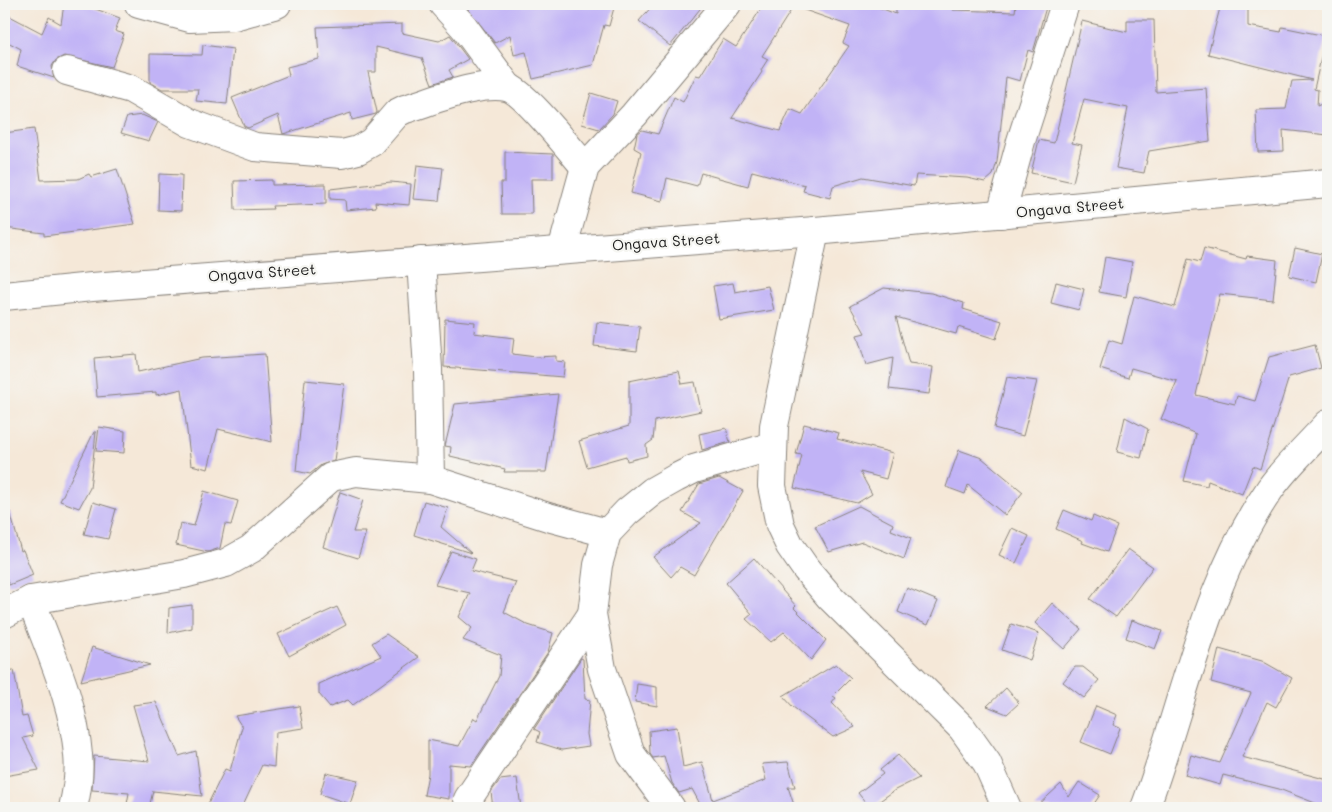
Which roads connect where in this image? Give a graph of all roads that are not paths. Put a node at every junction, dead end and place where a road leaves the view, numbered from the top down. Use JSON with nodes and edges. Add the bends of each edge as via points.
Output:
{"nodes":[{"id":1,"x":139,"y":4,"type":"edge"},
{"id":2,"x":277,"y":4,"type":"edge"},
{"id":3,"x":443,"y":4,"type":"edge"},
{"id":4,"x":727,"y":4,"type":"edge"},
{"id":5,"x":1065,"y":4,"type":"edge"},
{"id":6,"x":67,"y":71,"type":"dead end"},
{"id":7,"x":508,"y":88,"type":"junction"},
{"id":8,"x":585,"y":167,"type":"junction"},
{"id":9,"x":1328,"y":183,"type":"edge"},
{"id":10,"x":1001,"y":214,"type":"junction"},
{"id":11,"x":815,"y":231,"type":"junction"},
{"id":12,"x":562,"y":250,"type":"junction"},
{"id":13,"x":421,"y":261,"type":"junction"},
{"id":14,"x":4,"y":296,"type":"edge"},
{"id":15,"x":1328,"y":424,"type":"edge"},
{"id":16,"x":773,"y":446,"type":"junction"},
{"id":17,"x":430,"y":479,"type":"junction"},
{"id":18,"x":606,"y":533,"type":"junction"},
{"id":19,"x":31,"y":600,"type":"junction"},
{"id":20,"x":4,"y":614,"type":"edge"},
{"id":21,"x":592,"y":614,"type":"junction"},
{"id":22,"x":468,"y":799,"type":"dead end"},
{"id":23,"x":74,"y":808,"type":"edge"},
{"id":24,"x":671,"y":808,"type":"edge"},
{"id":25,"x":1007,"y":808,"type":"edge"},
{"id":26,"x":1145,"y":808,"type":"edge"}],
"edges":[{"from":1,"to":2,"type":"street","via":[[190,18],[234,16]]},
{"from":3,"to":7,"type":"street","via":[[464,27]]},
{"from":4,"to":8,"type":"street","via":[[634,115]]},
{"from":5,"to":10,"type":"street"},
{"from":6,"to":7,"type":"street","via":[[131,89],[190,123],[255,147],[342,154],[372,142],[397,113],[405,109],[484,87]]},
{"from":7,"to":8,"type":"street","via":[[540,114]]},
{"from":8,"to":12,"type":"street"},
{"from":9,"to":10,"type":"street","name":"Ongava Street"},
{"from":10,"to":11,"type":"street","name":"Ongava Street"},
{"from":11,"to":12,"type":"street","name":"Ongava Street"},
{"from":11,"to":16,"type":"street","via":[[774,426]]},
{"from":12,"to":13,"type":"street","name":"Ongava Street"},
{"from":13,"to":14,"type":"street","name":"Ongava Street"},
{"from":13,"to":17,"type":"street","via":[[428,369]]},
{"from":15,"to":26,"type":"street","via":[[1271,488],[1236,545],[1200,634]]},
{"from":16,"to":18,"type":"street","via":[[694,469],[676,478],[653,491]]},
{"from":16,"to":25,"type":"street","via":[[775,508],[790,546],[829,596],[962,728],[987,763]]},
{"from":17,"to":18,"type":"street"},
{"from":17,"to":19,"type":"street","via":[[356,472],[331,478],[251,549],[226,562],[184,574]]},
{"from":18,"to":21,"type":"street"},
{"from":19,"to":20,"type":"street"},
{"from":19,"to":23,"type":"street","via":[[71,716],[78,755]]},
{"from":21,"to":22,"type":"street"},
{"from":21,"to":24,"type":"street","via":[[602,669],[631,754]]}]}
